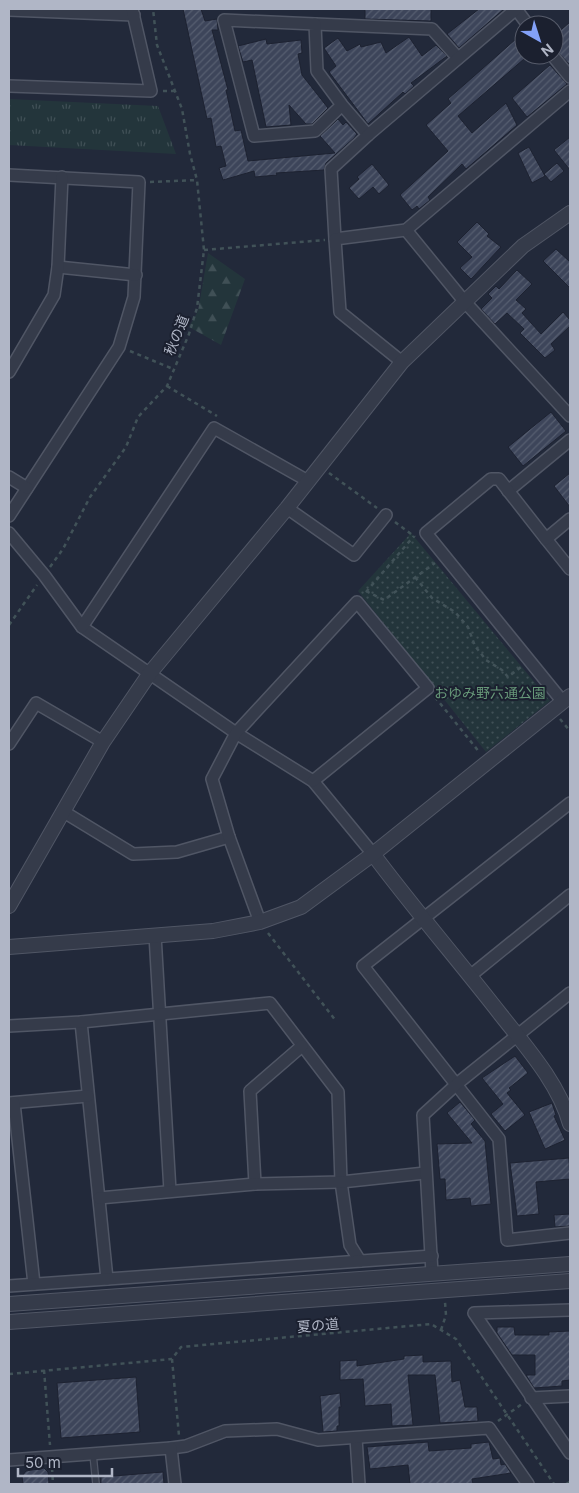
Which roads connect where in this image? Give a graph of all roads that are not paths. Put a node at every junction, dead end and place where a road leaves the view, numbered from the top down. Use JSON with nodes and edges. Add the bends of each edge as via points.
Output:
{"nodes":[{"id":1,"x":516,"y":9,"type":"edge"},
{"id":2,"x":9,"y":10,"type":"edge"},
{"id":3,"x":133,"y":12,"type":"edge"},
{"id":4,"x":315,"y":24,"type":"junction"},
{"id":5,"x":458,"y":58,"type":"junction"},
{"id":6,"x":560,"y":65,"type":"edge"},
{"id":7,"x":570,"y":78,"type":"edge"},
{"id":8,"x":9,"y":86,"type":"edge"},
{"id":9,"x":570,"y":91,"type":"edge"},
{"id":10,"x":342,"y":105,"type":"junction"},
{"id":11,"x":368,"y":135,"type":"junction"},
{"id":12,"x":9,"y":175,"type":"edge"},
{"id":13,"x":62,"y":177,"type":"junction"},
{"id":14,"x":570,"y":213,"type":"edge"},
{"id":15,"x":406,"y":230,"type":"junction"},
{"id":16,"x":335,"y":239,"type":"junction"},
{"id":17,"x":58,"y":267,"type":"junction"},
{"id":18,"x":136,"y":275,"type":"junction"},
{"id":19,"x":464,"y":301,"type":"junction"},
{"id":20,"x":12,"y":358,"type":"edge"},
{"id":21,"x":402,"y":362,"type":"junction"},
{"id":22,"x":9,"y":372,"type":"edge"},
{"id":23,"x":570,"y":416,"type":"edge"},
{"id":24,"x":570,"y":440,"type":"edge"},
{"id":25,"x":9,"y":477,"type":"edge"},
{"id":26,"x":308,"y":481,"type":"junction"},
{"id":27,"x":27,"y":488,"type":"junction"},
{"id":28,"x":508,"y":491,"type":"junction"},
{"id":29,"x":287,"y":508,"type":"junction"},
{"id":30,"x":386,"y":515,"type":"road end"},
{"id":31,"x":9,"y":516,"type":"edge"},
{"id":32,"x":570,"y":519,"type":"edge"},
{"id":33,"x":9,"y":533,"type":"edge"},
{"id":34,"x":546,"y":539,"type":"junction"},
{"id":35,"x":570,"y":569,"type":"edge"},
{"id":36,"x":82,"y":627,"type":"junction"},
{"id":37,"x":150,"y":673,"type":"junction"},
{"id":38,"x":566,"y":699,"type":"edge"},
{"id":39,"x":236,"y":733,"type":"junction"},
{"id":40,"x":103,"y":742,"type":"junction"},
{"id":41,"x":9,"y":744,"type":"edge"},
{"id":42,"x":313,"y":781,"type":"junction"},
{"id":43,"x":570,"y":803,"type":"edge"},
{"id":44,"x":64,"y":812,"type":"junction"},
{"id":45,"x":229,"y":838,"type":"junction"},
{"id":46,"x":373,"y":854,"type":"junction"},
{"id":47,"x":570,"y":895,"type":"edge"},
{"id":48,"x":9,"y":906,"type":"edge"},
{"id":49,"x":421,"y":918,"type":"junction"},
{"id":50,"x":260,"y":922,"type":"junction"},
{"id":51,"x":155,"y":935,"type":"junction"},
{"id":52,"x":9,"y":947,"type":"edge"},
{"id":53,"x":470,"y":976,"type":"junction"},
{"id":54,"x":570,"y":993,"type":"edge"},
{"id":55,"x":160,"y":1013,"type":"junction"},
{"id":56,"x":81,"y":1022,"type":"junction"},
{"id":57,"x":9,"y":1026,"type":"edge"},
{"id":58,"x":517,"y":1036,"type":"junction"},
{"id":59,"x":302,"y":1046,"type":"junction"},
{"id":60,"x":458,"y":1083,"type":"junction"},
{"id":61,"x":88,"y":1096,"type":"junction"},
{"id":62,"x":566,"y":1102,"type":"edge"},
{"id":63,"x":12,"y":1103,"type":"edge"},
{"id":64,"x":570,"y":1124,"type":"edge"},
{"id":65,"x":426,"y":1173,"type":"junction"},
{"id":66,"x":341,"y":1182,"type":"junction"},
{"id":67,"x":255,"y":1184,"type":"junction"},
{"id":68,"x":170,"y":1191,"type":"junction"},
{"id":69,"x":99,"y":1198,"type":"junction"},
{"id":70,"x":570,"y":1233,"type":"edge"},
{"id":71,"x":432,"y":1256,"type":"junction"},
{"id":72,"x":360,"y":1261,"type":"junction"},
{"id":73,"x":570,"y":1264,"type":"edge"},
{"id":74,"x":432,"y":1273,"type":"junction"},
{"id":75,"x":107,"y":1279,"type":"junction"},
{"id":76,"x":570,"y":1281,"type":"edge"},
{"id":77,"x":34,"y":1284,"type":"junction"},
{"id":78,"x":9,"y":1286,"type":"edge"},
{"id":79,"x":9,"y":1304,"type":"edge"},
{"id":80,"x":570,"y":1310,"type":"edge"},
{"id":81,"x":9,"y":1322,"type":"edge"},
{"id":82,"x":570,"y":1396,"type":"edge"},
{"id":83,"x":531,"y":1398,"type":"junction"},
{"id":84,"x":356,"y":1438,"type":"junction"},
{"id":85,"x":176,"y":1448,"type":"junction"},
{"id":86,"x":570,"y":1453,"type":"edge"},
{"id":87,"x":93,"y":1454,"type":"junction"},
{"id":88,"x":9,"y":1460,"type":"edge"},
{"id":89,"x":96,"y":1484,"type":"edge"},
{"id":90,"x":175,"y":1484,"type":"edge"},
{"id":91,"x":359,"y":1484,"type":"edge"},
{"id":92,"x":528,"y":1484,"type":"edge"}],
"edges":[{"from":1,"to":5,"type":"street"},
{"from":2,"to":3,"type":"street"},
{"from":3,"to":8,"type":"street","via":[[152,91]]},
{"from":4,"to":5,"type":"street","via":[[432,28]]},
{"from":4,"to":10,"type":"street","via":[[317,71]]},
{"from":4,"to":10,"type":"street","via":[[224,20],[254,136],[315,131]]},
{"from":5,"to":11,"type":"street"},
{"from":6,"to":7,"type":"street"},
{"from":9,"to":15,"type":"street"},
{"from":10,"to":11,"type":"street"},
{"from":11,"to":16,"type":"street","via":[[331,169]]},
{"from":12,"to":13,"type":"street"},
{"from":13,"to":17,"type":"street"},
{"from":13,"to":18,"type":"street","via":[[139,182]]},
{"from":14,"to":19,"type":"street","via":[[523,246]]},
{"from":15,"to":16,"type":"street"},
{"from":15,"to":19,"type":"street"},
{"from":16,"to":21,"type":"street","via":[[340,312]]},
{"from":17,"to":18,"type":"street"},
{"from":17,"to":20,"type":"street","via":[[54,295]]},
{"from":18,"to":27,"type":"street","via":[[134,297],[119,347]]},
{"from":19,"to":21,"type":"street"},
{"from":19,"to":23,"type":"street"},
{"from":20,"to":22,"type":"street"},
{"from":21,"to":26,"type":"street"},
{"from":24,"to":28,"type":"street"},
{"from":25,"to":27,"type":"street"},
{"from":26,"to":29,"type":"street"},
{"from":26,"to":36,"type":"street","via":[[214,428]]},
{"from":27,"to":31,"type":"street"},
{"from":28,"to":34,"type":"street"},
{"from":28,"to":38,"type":"street","via":[[499,479],[491,479],[426,533],[529,660]]},
{"from":29,"to":30,"type":"street","via":[[354,555]]},
{"from":29,"to":37,"type":"street"},
{"from":32,"to":34,"type":"street"},
{"from":33,"to":36,"type":"street"},
{"from":34,"to":35,"type":"street"},
{"from":36,"to":37,"type":"street"},
{"from":37,"to":39,"type":"street"},
{"from":37,"to":40,"type":"street"},
{"from":38,"to":46,"type":"street"},
{"from":39,"to":42,"type":"street"},
{"from":39,"to":42,"type":"street","via":[[357,602],[428,688]]},
{"from":39,"to":45,"type":"street","via":[[212,779]]},
{"from":40,"to":41,"type":"street","via":[[36,703]]},
{"from":40,"to":44,"type":"street"},
{"from":42,"to":46,"type":"street"},
{"from":43,"to":49,"type":"street"},
{"from":44,"to":45,"type":"street","via":[[133,854],[177,852]]},
{"from":44,"to":48,"type":"street"},
{"from":45,"to":50,"type":"street"},
{"from":46,"to":49,"type":"street"},
{"from":46,"to":50,"type":"street","via":[[301,907]]},
{"from":47,"to":53,"type":"street"},
{"from":49,"to":53,"type":"street"},
{"from":49,"to":60,"type":"street","via":[[363,966]]},
{"from":50,"to":51,"type":"street","via":[[213,931]]},
{"from":51,"to":52,"type":"street"},
{"from":51,"to":55,"type":"street"},
{"from":53,"to":58,"type":"street"},
{"from":54,"to":58,"type":"street"},
{"from":55,"to":56,"type":"street"},
{"from":55,"to":59,"type":"street","via":[[270,1003]]},
{"from":55,"to":68,"type":"street"},
{"from":56,"to":57,"type":"street"},
{"from":56,"to":61,"type":"street"},
{"from":58,"to":60,"type":"street"},
{"from":58,"to":62,"type":"street"},
{"from":59,"to":66,"type":"street","via":[[338,1092]]},
{"from":59,"to":67,"type":"street","via":[[250,1091]]},
{"from":60,"to":65,"type":"street","via":[[423,1115]]},
{"from":60,"to":70,"type":"street","via":[[499,1139],[507,1240]]},
{"from":61,"to":63,"type":"street"},
{"from":61,"to":69,"type":"street"},
{"from":62,"to":64,"type":"street"},
{"from":63,"to":77,"type":"street"},
{"from":65,"to":66,"type":"street"},
{"from":65,"to":71,"type":"street"},
{"from":66,"to":67,"type":"street"},
{"from":66,"to":72,"type":"street","via":[[350,1245]]},
{"from":67,"to":68,"type":"street"},
{"from":68,"to":69,"type":"street"},
{"from":69,"to":75,"type":"street"},
{"from":71,"to":72,"type":"street"},
{"from":71,"to":74,"type":"street"},
{"from":72,"to":75,"type":"street"},
{"from":73,"to":74,"type":"street"},
{"from":74,"to":79,"type":"street"},
{"from":75,"to":77,"type":"street"},
{"from":76,"to":81,"type":"street"},
{"from":77,"to":78,"type":"street"},
{"from":80,"to":83,"type":"street","via":[[474,1313]]},
{"from":82,"to":83,"type":"street"},
{"from":83,"to":86,"type":"street"},
{"from":84,"to":85,"type":"street","via":[[318,1440],[277,1429],[225,1431]]},
{"from":84,"to":91,"type":"street"},
{"from":84,"to":92,"type":"street","via":[[489,1428]]},
{"from":85,"to":87,"type":"street"},
{"from":85,"to":90,"type":"street"},
{"from":87,"to":88,"type":"street"},
{"from":87,"to":89,"type":"lane"}]}
